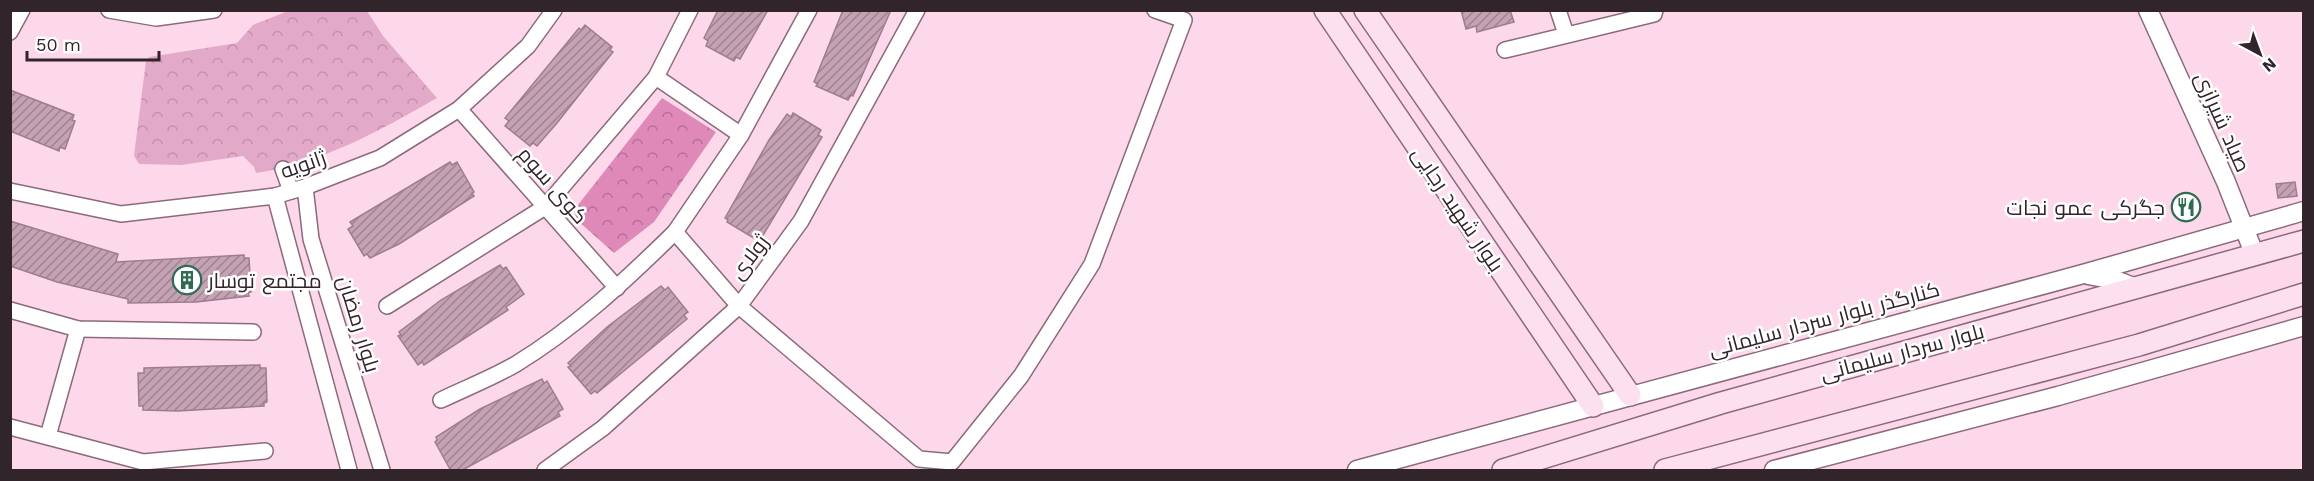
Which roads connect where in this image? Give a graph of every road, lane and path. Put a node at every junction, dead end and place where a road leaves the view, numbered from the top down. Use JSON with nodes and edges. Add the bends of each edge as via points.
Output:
{"nodes":[{"id":1,"x":22,"y":10,"type":"edge"},
{"id":2,"x":109,"y":10,"type":"edge"},
{"id":3,"x":214,"y":10,"type":"edge"},
{"id":4,"x":554,"y":10,"type":"edge"},
{"id":5,"x":690,"y":10,"type":"edge"},
{"id":6,"x":809,"y":10,"type":"edge"},
{"id":7,"x":917,"y":10,"type":"edge"},
{"id":8,"x":1155,"y":10,"type":"edge"},
{"id":9,"x":1325,"y":10,"type":"edge"},
{"id":10,"x":1365,"y":10,"type":"edge"},
{"id":11,"x":1558,"y":10,"type":"edge"},
{"id":12,"x":1655,"y":10,"type":"edge"},
{"id":13,"x":2148,"y":10,"type":"edge"},
{"id":14,"x":10,"y":32,"type":"edge"},
{"id":15,"x":1566,"y":34,"type":"junction"},
{"id":16,"x":1505,"y":50,"type":"dead end"},
{"id":17,"x":656,"y":77,"type":"junction"},
{"id":18,"x":459,"y":108,"type":"junction"},
{"id":19,"x":741,"y":135,"type":"junction"},
{"id":20,"x":284,"y":169,"type":"dead end"},
{"id":21,"x":298,"y":189,"type":"junction"},
{"id":22,"x":10,"y":191,"type":"edge"},
{"id":23,"x":275,"y":196,"type":"junction"},
{"id":24,"x":545,"y":207,"type":"junction"},
{"id":25,"x":2304,"y":211,"type":"edge"},
{"id":26,"x":2245,"y":228,"type":"junction"},
{"id":27,"x":675,"y":232,"type":"junction"},
{"id":28,"x":2304,"y":241,"type":"edge"},
{"id":29,"x":2254,"y":254,"type":"junction"},
{"id":30,"x":1534,"y":256,"type":"junction"},
{"id":31,"x":1502,"y":273,"type":"junction"},
{"id":32,"x":2083,"y":274,"type":"junction"},
{"id":33,"x":617,"y":288,"type":"junction"},
{"id":34,"x":2136,"y":288,"type":"junction"},
{"id":35,"x":2304,"y":294,"type":"edge"},
{"id":36,"x":387,"y":306,"type":"dead end"},
{"id":37,"x":739,"y":306,"type":"junction"},
{"id":38,"x":10,"y":310,"type":"edge"},
{"id":39,"x":2304,"y":326,"type":"edge"},
{"id":40,"x":78,"y":329,"type":"junction"},
{"id":41,"x":253,"y":332,"type":"dead end"},
{"id":42,"x":1630,"y":395,"type":"junction"},
{"id":43,"x":441,"y":400,"type":"dead end"},
{"id":44,"x":1593,"y":406,"type":"junction"},
{"id":45,"x":10,"y":427,"type":"edge"},
{"id":46,"x":48,"y":436,"type":"junction"},
{"id":47,"x":265,"y":451,"type":"dead end"},
{"id":48,"x":349,"y":471,"type":"edge"},
{"id":49,"x":382,"y":471,"type":"edge"},
{"id":50,"x":546,"y":471,"type":"edge"},
{"id":51,"x":1357,"y":471,"type":"edge"},
{"id":52,"x":1503,"y":471,"type":"edge"},
{"id":53,"x":1665,"y":471,"type":"edge"},
{"id":54,"x":1774,"y":471,"type":"edge"}],
"edges":[{"from":1,"to":14,"type":"street"},
{"from":2,"to":3,"type":"street","via":[[156,18]]},
{"from":4,"to":18,"type":"street","name":"ژانویه","via":[[528,46]]},
{"from":5,"to":17,"type":"street"},
{"from":6,"to":19,"type":"street"},
{"from":7,"to":37,"type":"street","name":"ژولای","via":[[801,221]]},
{"from":8,"to":37,"type":"street","via":[[1184,20],[1092,264],[1021,376],[952,462],[919,459]]},
{"from":9,"to":31,"type":"main road","name":"بلوار شهید رجایی"},
{"from":10,"to":30,"type":"main road","name":"بلوار شهید رجایی"},
{"from":11,"to":15,"type":"street"},
{"from":12,"to":15,"type":"street","via":[[1654,14]]},
{"from":13,"to":26,"type":"street","name":"صیاد شیرازی"},
{"from":15,"to":16,"type":"street"},
{"from":17,"to":19,"type":"street"},
{"from":17,"to":24,"type":"street"},
{"from":18,"to":21,"type":"street","name":"ژانویه","via":[[380,158]]},
{"from":18,"to":24,"type":"street","name":"کوی سوم"},
{"from":19,"to":27,"type":"street"},
{"from":20,"to":21,"type":"street","name":"بلوار رمضان"},
{"from":21,"to":23,"type":"street","name":"ژانویه"},
{"from":21,"to":49,"type":"street","name":"بلوار رمضان"},
{"from":22,"to":23,"type":"street","name":"ژانویه","via":[[120,214]]},
{"from":23,"to":48,"type":"street"},
{"from":24,"to":33,"type":"street","name":"کوی سوم"},
{"from":24,"to":36,"type":"street"},
{"from":25,"to":26,"type":"street","name":"کنارگذر بلوار سردار سلیمانی"},
{"from":26,"to":29,"type":"street","name":"صیاد شیرازی"},
{"from":26,"to":32,"type":"street","name":"کنارگذر بلوار سردار سلیمانی"},
{"from":27,"to":33,"type":"street"},
{"from":27,"to":37,"type":"street"},
{"from":28,"to":29,"type":"main road","name":"بلوار سردار سلیمانی"},
{"from":29,"to":34,"type":"main road","name":"بلوار سردار سلیمانی"},
{"from":30,"to":31,"type":"main road","via":[[1528,269],[1518,275]]},
{"from":30,"to":42,"type":"main road","name":"بلوار شهید رجایی"},
{"from":31,"to":44,"type":"main road","name":"بلوار شهید رجایی"},
{"from":32,"to":34,"type":"street"},
{"from":32,"to":42,"type":"street","name":"کنارگذر بلوار سردار سلیمانی"},
{"from":33,"to":43,"type":"street","via":[[516,364]]},
{"from":34,"to":52,"type":"main road","name":"بلوار سردار سلیمانی","via":[[1721,403]]},
{"from":35,"to":53,"type":"main road","via":[[2139,345]]},
{"from":37,"to":50,"type":"street","name":"ژولای","via":[[603,429]]},
{"from":38,"to":40,"type":"street"},
{"from":39,"to":54,"type":"street"},
{"from":40,"to":41,"type":"street"},
{"from":40,"to":46,"type":"street"},
{"from":42,"to":44,"type":"street","name":"کنارگذر بلوار سردار سلیمانی"},
{"from":44,"to":51,"type":"street","name":"کنارگذر بلوار سردار سلیمانی"},
{"from":45,"to":46,"type":"street"},
{"from":46,"to":47,"type":"street","via":[[143,462]]}]}
